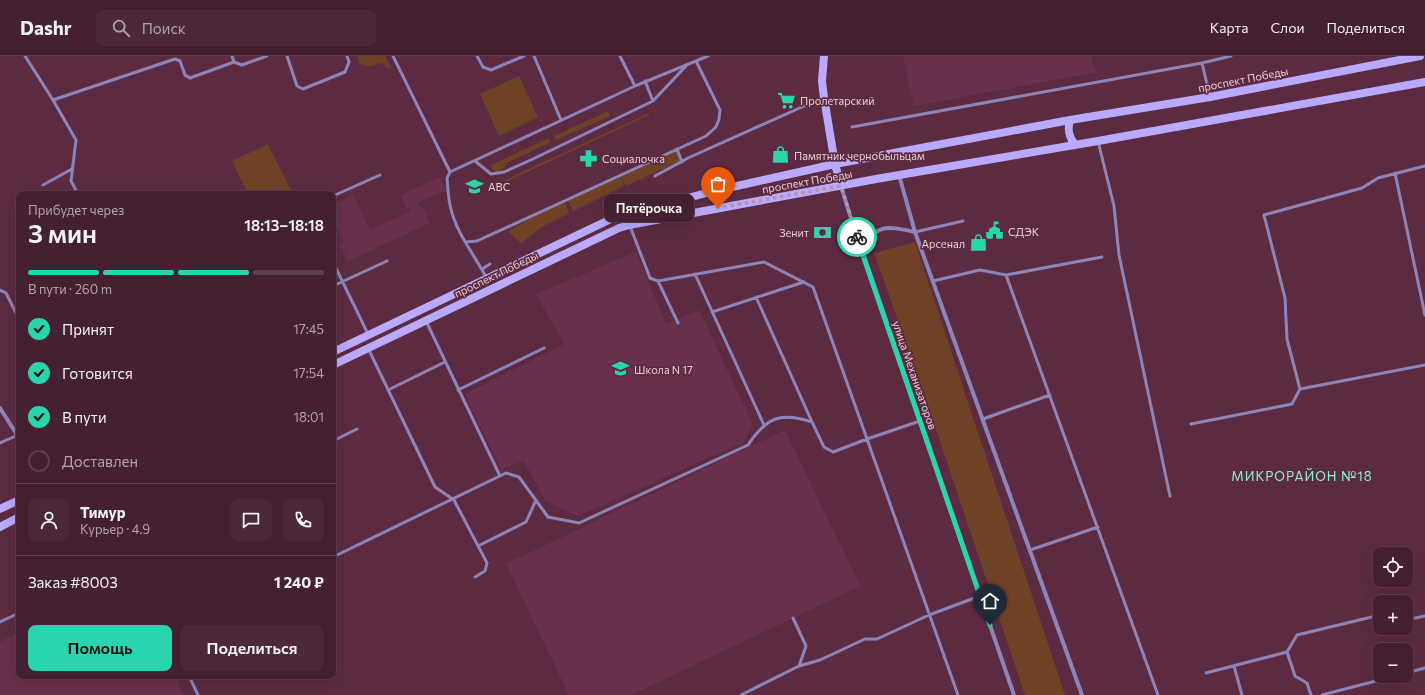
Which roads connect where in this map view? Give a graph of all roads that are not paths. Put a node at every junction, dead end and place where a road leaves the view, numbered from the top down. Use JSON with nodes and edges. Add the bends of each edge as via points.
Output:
{"nodes":[{"id":1,"x":25,"y":56,"type":"edge"},
{"id":2,"x":232,"y":56,"type":"edge"},
{"id":3,"x":267,"y":56,"type":"edge"},
{"id":4,"x":287,"y":56,"type":"edge"},
{"id":5,"x":347,"y":56,"type":"edge"},
{"id":6,"x":393,"y":56,"type":"edge"},
{"id":7,"x":477,"y":56,"type":"edge"},
{"id":8,"x":524,"y":56,"type":"edge"},
{"id":9,"x":534,"y":56,"type":"edge"},
{"id":10,"x":620,"y":56,"type":"edge"},
{"id":11,"x":708,"y":56,"type":"edge"},
{"id":12,"x":824,"y":56,"type":"edge"},
{"id":13,"x":1231,"y":56,"type":"edge"},
{"id":14,"x":1420,"y":56,"type":"edge"},
{"id":15,"x":696,"y":60,"type":"junction"},
{"id":16,"x":234,"y":62,"type":"junction"},
{"id":17,"x":1202,"y":63,"type":"junction"},
{"id":18,"x":687,"y":64,"type":"junction"},
{"id":19,"x":645,"y":82,"type":"junction"},
{"id":20,"x":1425,"y":82,"type":"edge"},
{"id":21,"x":635,"y":86,"type":"junction"},
{"id":22,"x":1210,"y":97,"type":"junction"},
{"id":23,"x":824,"y":98,"type":"junction"},
{"id":24,"x":53,"y":100,"type":"junction"},
{"id":25,"x":653,"y":101,"type":"junction"},
{"id":26,"x":561,"y":120,"type":"junction"},
{"id":27,"x":1070,"y":120,"type":"junction"},
{"id":28,"x":852,"y":127,"type":"dead end"},
{"id":29,"x":1098,"y":141,"type":"junction"},
{"id":30,"x":1075,"y":145,"type":"junction"},
{"id":31,"x":677,"y":149,"type":"junction"},
{"id":32,"x":475,"y":161,"type":"junction"},
{"id":33,"x":682,"y":162,"type":"junction"},
{"id":34,"x":835,"y":164,"type":"junction"},
{"id":35,"x":1425,"y":166,"type":"edge"},
{"id":36,"x":72,"y":169,"type":"junction"},
{"id":37,"x":450,"y":172,"type":"junction"},
{"id":38,"x":1395,"y":174,"type":"junction"},
{"id":39,"x":380,"y":175,"type":"dead end"},
{"id":40,"x":899,"y":175,"type":"junction"},
{"id":41,"x":655,"y":176,"type":"dead end"},
{"id":42,"x":43,"y":185,"type":"dead end"},
{"id":43,"x":841,"y":186,"type":"junction"},
{"id":44,"x":76,"y":191,"type":"edge"},
{"id":45,"x":336,"y":195,"type":"edge"},
{"id":46,"x":963,"y":221,"type":"dead end"},
{"id":47,"x":629,"y":224,"type":"junction"},
{"id":48,"x":915,"y":232,"type":"junction"},
{"id":49,"x":466,"y":242,"type":"junction"},
{"id":50,"x":861,"y":251,"type":"junction"},
{"id":51,"x":1102,"y":258,"type":"dead end"},
{"id":52,"x":387,"y":261,"type":"dead end"},
{"id":53,"x":490,"y":264,"type":"dead end"},
{"id":54,"x":336,"y":268,"type":"edge"},
{"id":55,"x":482,"y":269,"type":"junction"},
{"id":56,"x":695,"y":274,"type":"junction"},
{"id":57,"x":1006,"y":275,"type":"junction"},
{"id":58,"x":487,"y":279,"type":"junction"},
{"id":59,"x":342,"y":281,"type":"junction"},
{"id":60,"x":658,"y":281,"type":"junction"},
{"id":61,"x":933,"y":281,"type":"junction"},
{"id":62,"x":804,"y":282,"type":"junction"},
{"id":63,"x":336,"y":284,"type":"edge"},
{"id":64,"x":0,"y":290,"type":"edge"},
{"id":65,"x":756,"y":297,"type":"junction"},
{"id":66,"x":712,"y":312,"type":"junction"},
{"id":67,"x":16,"y":313,"type":"edge"},
{"id":68,"x":1425,"y":315,"type":"edge"},
{"id":69,"x":425,"y":321,"type":"junction"},
{"id":70,"x":678,"y":323,"type":"dead end"},
{"id":71,"x":368,"y":334,"type":"junction"},
{"id":72,"x":368,"y":348,"type":"junction"},
{"id":73,"x":544,"y":348,"type":"dead end"},
{"id":74,"x":336,"y":350,"type":"edge"},
{"id":75,"x":445,"y":362,"type":"junction"},
{"id":76,"x":336,"y":364,"type":"edge"},
{"id":77,"x":1425,"y":365,"type":"edge"},
{"id":78,"x":1300,"y":389,"type":"junction"},
{"id":79,"x":388,"y":390,"type":"junction"},
{"id":80,"x":458,"y":390,"type":"junction"},
{"id":81,"x":1050,"y":395,"type":"junction"},
{"id":82,"x":0,"y":408,"type":"edge"},
{"id":83,"x":983,"y":419,"type":"junction"},
{"id":84,"x":812,"y":422,"type":"junction"},
{"id":85,"x":920,"y":422,"type":"junction"},
{"id":86,"x":1191,"y":424,"type":"dead end"},
{"id":87,"x":764,"y":425,"type":"junction"},
{"id":88,"x":358,"y":429,"type":"dead end"},
{"id":89,"x":16,"y":433,"type":"edge"},
{"id":90,"x":16,"y":437,"type":"edge"},
{"id":91,"x":867,"y":439,"type":"junction"},
{"id":92,"x":336,"y":440,"type":"edge"},
{"id":93,"x":0,"y":444,"type":"edge"},
{"id":94,"x":500,"y":476,"type":"junction"},
{"id":95,"x":1170,"y":496,"type":"dead end"},
{"id":96,"x":454,"y":500,"type":"junction"},
{"id":97,"x":536,"y":500,"type":"junction"},
{"id":98,"x":16,"y":501,"type":"edge"},
{"id":99,"x":0,"y":509,"type":"edge"},
{"id":100,"x":16,"y":519,"type":"edge"},
{"id":101,"x":0,"y":527,"type":"edge"},
{"id":102,"x":1098,"y":527,"type":"junction"},
{"id":103,"x":478,"y":546,"type":"junction"},
{"id":104,"x":1030,"y":550,"type":"junction"},
{"id":105,"x":336,"y":557,"type":"edge"},
{"id":106,"x":475,"y":577,"type":"dead end"},
{"id":107,"x":980,"y":596,"type":"junction"},
{"id":108,"x":16,"y":614,"type":"edge"},
{"id":109,"x":929,"y":615,"type":"junction"},
{"id":110,"x":1425,"y":616,"type":"edge"},
{"id":111,"x":1373,"y":617,"type":"edge"},
{"id":112,"x":793,"y":618,"type":"dead end"},
{"id":113,"x":1413,"y":619,"type":"edge"},
{"id":114,"x":0,"y":622,"type":"edge"},
{"id":115,"x":1287,"y":652,"type":"junction"},
{"id":116,"x":799,"y":666,"type":"junction"},
{"id":117,"x":1234,"y":666,"type":"junction"},
{"id":118,"x":1425,"y":668,"type":"edge"},
{"id":119,"x":1413,"y":671,"type":"edge"},
{"id":120,"x":1206,"y":673,"type":"dead end"},
{"id":121,"x":190,"y":679,"type":"edge"},
{"id":122,"x":1373,"y":683,"type":"edge"},
{"id":123,"x":1338,"y":693,"type":"edge"},
{"id":124,"x":198,"y":695,"type":"edge"},
{"id":125,"x":741,"y":695,"type":"edge"},
{"id":126,"x":958,"y":695,"type":"edge"},
{"id":127,"x":1014,"y":695,"type":"edge"},
{"id":128,"x":1082,"y":695,"type":"edge"},
{"id":129,"x":1158,"y":695,"type":"edge"},
{"id":130,"x":1242,"y":695,"type":"edge"},
{"id":131,"x":1311,"y":695,"type":"edge"},
{"id":132,"x":1322,"y":695,"type":"edge"}],
"edges":[{"from":1,"to":24,"type":"lane"},
{"from":2,"to":16,"type":"lane"},
{"from":3,"to":16,"type":"lane","via":[[242,65]]},
{"from":4,"to":5,"type":"lane","via":[[297,86],[304,89],[345,72],[349,62]]},
{"from":6,"to":37,"type":"lane"},
{"from":7,"to":8,"type":"lane","via":[[482,66],[491,70]]},
{"from":9,"to":26,"type":"lane"},
{"from":10,"to":21,"type":"lane"},
{"from":11,"to":15,"type":"lane"},
{"from":12,"to":23,"type":"main road","name":"улица Механизаторов"},
{"from":13,"to":17,"type":"lane"},
{"from":14,"to":22,"type":"main road","name":"проспект Победы"},
{"from":15,"to":18,"type":"lane"},
{"from":15,"to":31,"type":"lane","via":[[720,110],[719,119],[716,127],[706,136]]},
{"from":16,"to":24,"type":"lane","via":[[190,78],[185,75],[180,61],[175,59]]},
{"from":17,"to":22,"type":"lane"},
{"from":17,"to":28,"type":"lane"},
{"from":18,"to":19,"type":"lane"},
{"from":18,"to":25,"type":"lane"},
{"from":19,"to":21,"type":"lane"},
{"from":19,"to":25,"type":"lane"},
{"from":20,"to":29,"type":"main road","name":"проспект Победы"},
{"from":21,"to":26,"type":"lane"},
{"from":22,"to":27,"type":"main road","name":"проспект Победы"},
{"from":23,"to":33,"type":"lane"},
{"from":23,"to":34,"type":"main road","name":"улица Механизаторов"},
{"from":24,"to":36,"type":"lane","via":[[76,140]]},
{"from":25,"to":32,"type":"lane","via":[[504,172],[491,174]]},
{"from":26,"to":32,"type":"lane"},
{"from":27,"to":30,"type":"main road","via":[[1068,132]]},
{"from":27,"to":34,"type":"main road","name":"проспект Победы"},
{"from":29,"to":30,"type":"main road","name":"проспект Победы"},
{"from":29,"to":95,"type":"lane","via":[[1114,206],[1119,255]]},
{"from":30,"to":40,"type":"main road","name":"проспект Победы"},
{"from":31,"to":33,"type":"lane"},
{"from":31,"to":49,"type":"lane","via":[[477,241]]},
{"from":32,"to":37,"type":"lane"},
{"from":33,"to":41,"type":"lane"},
{"from":34,"to":43,"type":"main road","name":"улица Механизаторов"},
{"from":34,"to":58,"type":"main road","name":"проспект Победы","via":[[706,193],[616,217]]},
{"from":35,"to":38,"type":"lane"},
{"from":36,"to":42,"type":"lane"},
{"from":36,"to":44,"type":"lane","via":[[71,181]]},
{"from":37,"to":49,"type":"lane","via":[[447,178],[451,209]]},
{"from":38,"to":68,"type":"lane"},
{"from":38,"to":78,"type":"lane","via":[[1378,178],[1362,188],[1264,215],[1285,298],[1287,339]]},
{"from":39,"to":45,"type":"lane"},
{"from":40,"to":43,"type":"main road","name":"проспект Победы"},
{"from":40,"to":48,"type":"street"},
{"from":43,"to":47,"type":"main road","name":"проспект Победы"},
{"from":43,"to":50,"type":"street","name":"улица Механизаторов"},
{"from":46,"to":48,"type":"lane"},
{"from":47,"to":60,"type":"lane","via":[[650,278]]},
{"from":47,"to":69,"type":"main road","name":"проспект Победы"},
{"from":48,"to":50,"type":"street","via":[[893,227],[875,231]]},
{"from":48,"to":61,"type":"street"},
{"from":49,"to":55,"type":"lane"},
{"from":50,"to":85,"type":"street","name":"улица Механизаторов"},
{"from":51,"to":57,"type":"lane"},
{"from":52,"to":59,"type":"lane"},
{"from":53,"to":55,"type":"lane"},
{"from":54,"to":59,"type":"lane"},
{"from":55,"to":58,"type":"lane"},
{"from":56,"to":60,"type":"lane"},
{"from":56,"to":62,"type":"lane","via":[[764,262]]},
{"from":56,"to":66,"type":"lane"},
{"from":57,"to":61,"type":"lane","via":[[980,270]]},
{"from":57,"to":81,"type":"lane"},
{"from":58,"to":71,"type":"main road","name":"проспект Победы"},
{"from":59,"to":63,"type":"lane"},
{"from":59,"to":71,"type":"lane"},
{"from":60,"to":70,"type":"lane"},
{"from":61,"to":83,"type":"street"},
{"from":62,"to":65,"type":"lane"},
{"from":62,"to":91,"type":"lane","via":[[813,287]]},
{"from":64,"to":67,"type":"lane","via":[[6,293]]},
{"from":65,"to":66,"type":"lane"},
{"from":65,"to":84,"type":"lane"},
{"from":66,"to":87,"type":"lane"},
{"from":69,"to":72,"type":"main road","name":"проспект Победы"},
{"from":69,"to":75,"type":"lane"},
{"from":71,"to":74,"type":"main road","name":"проспект Победы"},
{"from":72,"to":76,"type":"main road","name":"проспект Победы"},
{"from":72,"to":79,"type":"lane"},
{"from":73,"to":80,"type":"lane"},
{"from":75,"to":79,"type":"lane"},
{"from":75,"to":80,"type":"lane"},
{"from":77,"to":78,"type":"lane"},
{"from":78,"to":86,"type":"lane","via":[[1292,404]]},
{"from":79,"to":96,"type":"lane","via":[[435,487]]},
{"from":80,"to":94,"type":"lane"},
{"from":81,"to":83,"type":"lane"},
{"from":81,"to":102,"type":"lane"},
{"from":82,"to":89,"type":"street"},
{"from":83,"to":104,"type":"street"},
{"from":84,"to":87,"type":"lane","via":[[788,417],[775,418]]},
{"from":84,"to":91,"type":"lane","via":[[824,448],[833,452]]},
{"from":85,"to":91,"type":"lane"},
{"from":85,"to":107,"type":"street","name":"улица Механизаторов"},
{"from":87,"to":97,"type":"lane","via":[[748,445],[579,523],[548,517]]},
{"from":88,"to":92,"type":"lane"},
{"from":90,"to":93,"type":"lane"},
{"from":91,"to":109,"type":"lane"},
{"from":94,"to":96,"type":"lane"},
{"from":94,"to":97,"type":"lane","via":[[506,473],[519,477]]},
{"from":96,"to":103,"type":"lane"},
{"from":96,"to":105,"type":"lane"},
{"from":97,"to":103,"type":"lane","via":[[526,522]]},
{"from":98,"to":99,"type":"main road"},
{"from":100,"to":101,"type":"main road"},
{"from":102,"to":104,"type":"lane"},
{"from":102,"to":129,"type":"lane"},
{"from":103,"to":106,"type":"lane","via":[[487,563],[485,571]]},
{"from":104,"to":128,"type":"street"},
{"from":107,"to":109,"type":"lane"},
{"from":107,"to":127,"type":"street","name":"улица Механизаторов"},
{"from":108,"to":114,"type":"lane"},
{"from":109,"to":116,"type":"lane","via":[[877,639],[864,639],[820,660]]},
{"from":109,"to":126,"type":"lane"},
{"from":110,"to":113,"type":"lane"},
{"from":111,"to":115,"type":"lane","via":[[1297,635]]},
{"from":112,"to":116,"type":"lane","via":[[806,646]]},
{"from":115,"to":117,"type":"lane"},
{"from":115,"to":131,"type":"lane","via":[[1295,676],[1307,683]]},
{"from":116,"to":125,"type":"lane"},
{"from":117,"to":120,"type":"lane"},
{"from":117,"to":130,"type":"lane"},
{"from":118,"to":119,"type":"lane"},
{"from":121,"to":124,"type":"lane"},
{"from":122,"to":123,"type":"lane"},
{"from":123,"to":132,"type":"lane"}]}
